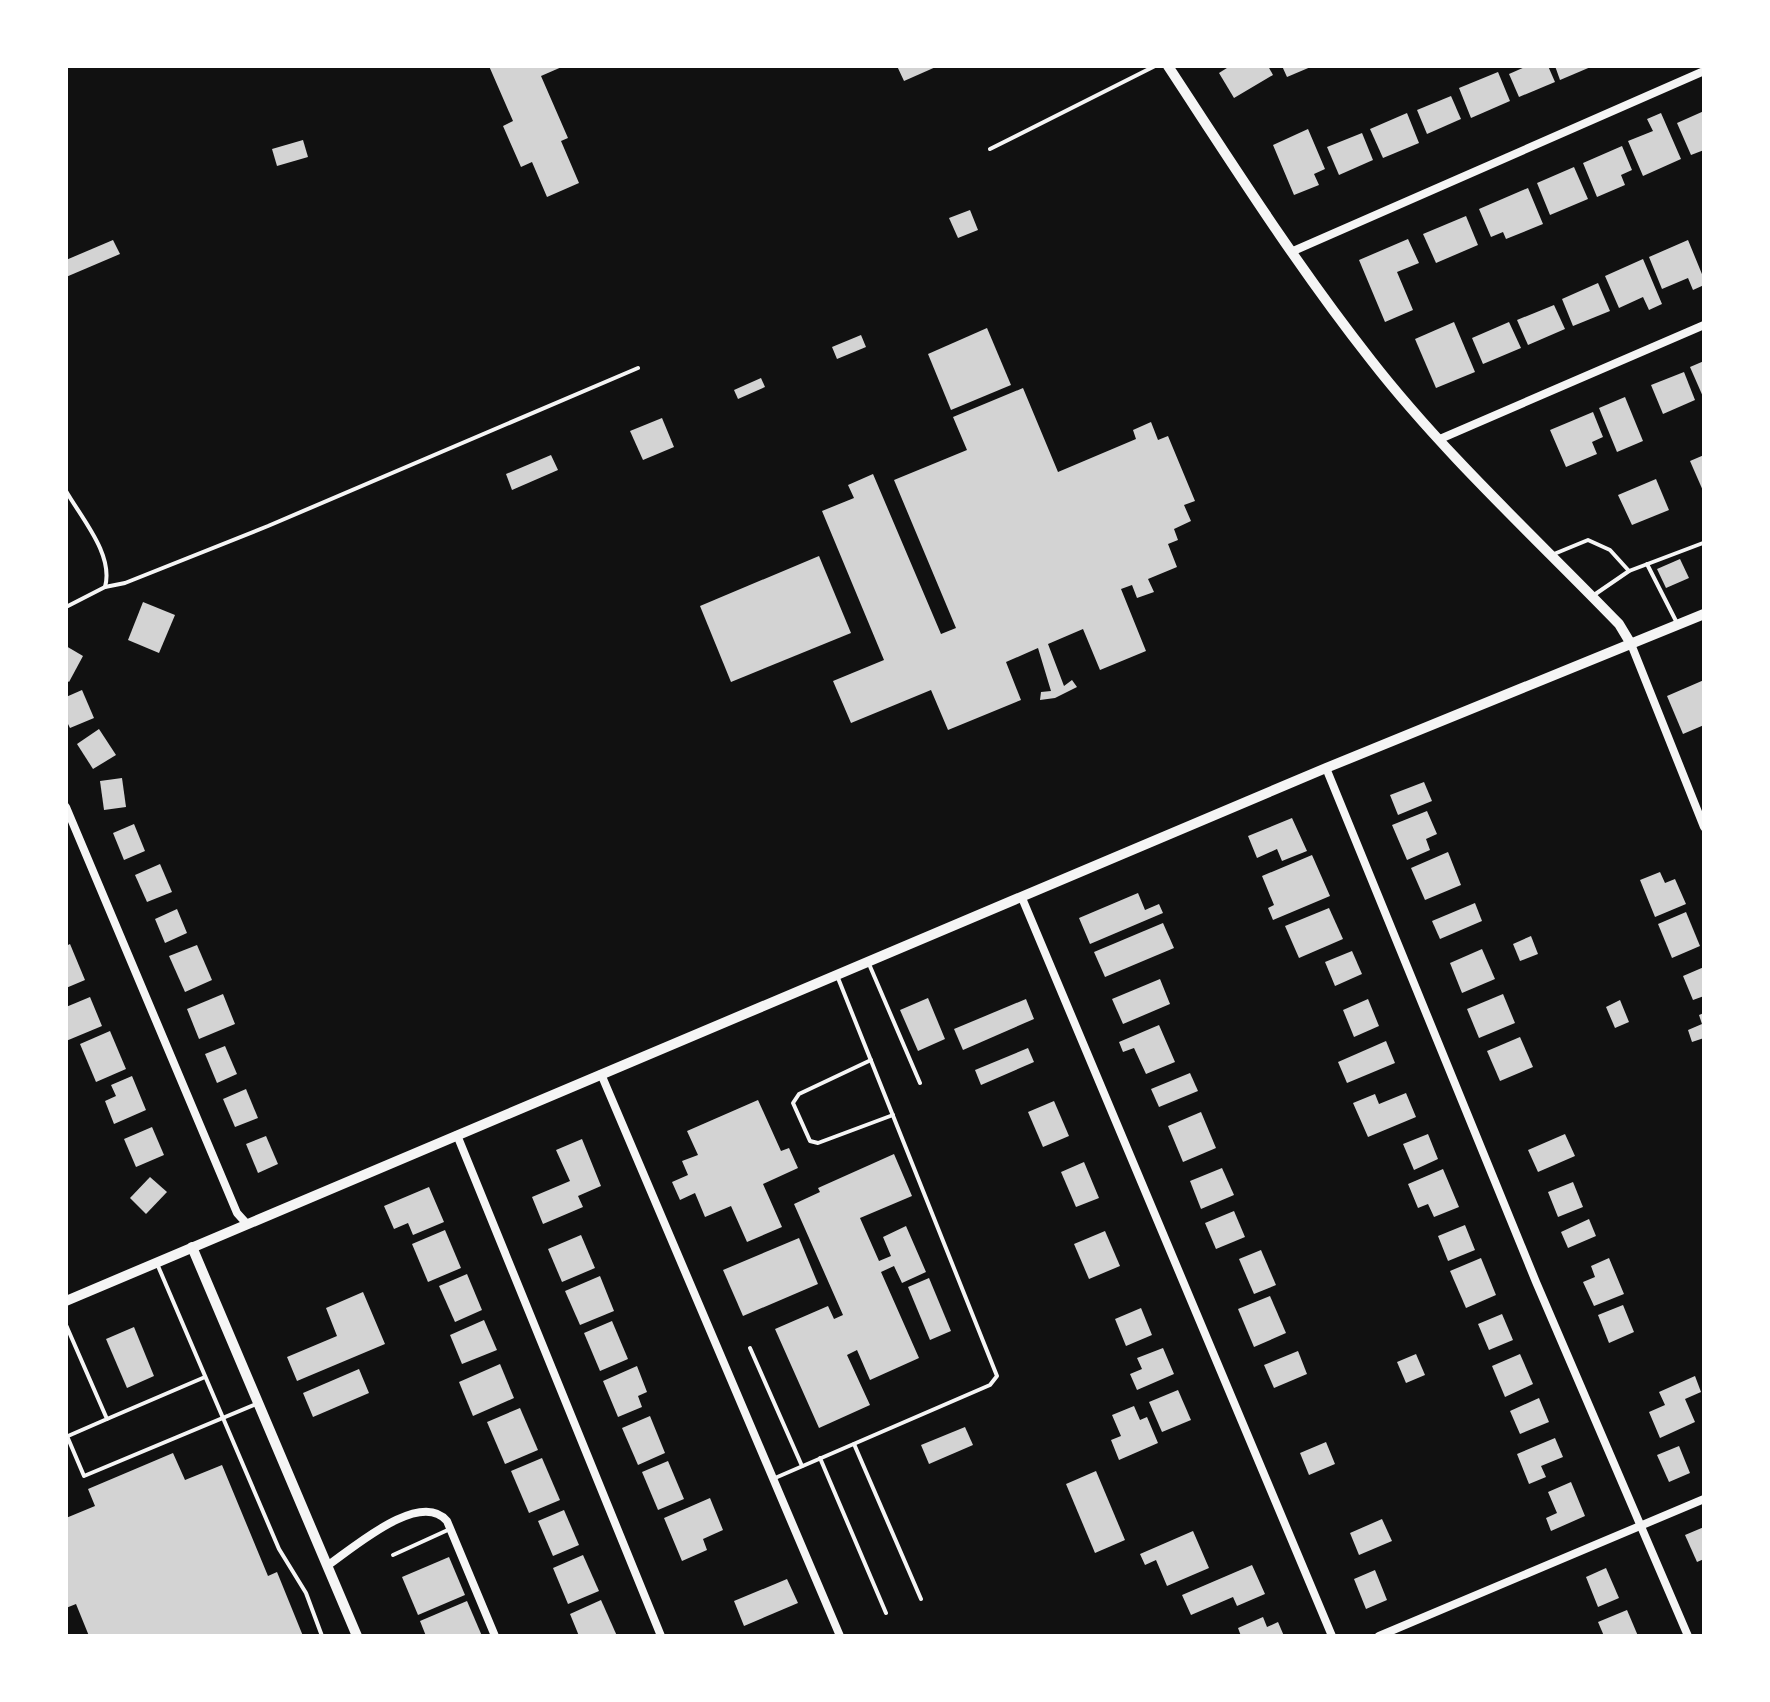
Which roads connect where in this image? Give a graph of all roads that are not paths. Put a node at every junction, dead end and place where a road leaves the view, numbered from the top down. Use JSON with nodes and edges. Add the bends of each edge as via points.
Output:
{"nodes":[{"id":1,"x":1155,"y":66,"type":"edge"},
{"id":2,"x":1168,"y":66,"type":"edge"},
{"id":3,"x":1704,"y":71,"type":"edge"},
{"id":4,"x":990,"y":149,"type":"dead end"},
{"id":5,"x":1291,"y":252,"type":"junction"},
{"id":6,"x":1704,"y":325,"type":"edge"},
{"id":7,"x":638,"y":368,"type":"dead end"},
{"id":8,"x":1440,"y":439,"type":"junction"},
{"id":9,"x":66,"y":491,"type":"edge"},
{"id":10,"x":1704,"y":545,"type":"edge"},
{"id":11,"x":1552,"y":555,"type":"junction"},
{"id":12,"x":1647,"y":564,"type":"junction"},
{"id":13,"x":1629,"y":571,"type":"junction"},
{"id":14,"x":105,"y":587,"type":"junction"},
{"id":15,"x":1592,"y":597,"type":"junction"},
{"id":16,"x":66,"y":607,"type":"edge"},
{"id":17,"x":1704,"y":614,"type":"edge"},
{"id":18,"x":1677,"y":625,"type":"junction"},
{"id":19,"x":1631,"y":644,"type":"junction"},
{"id":20,"x":1326,"y":768,"type":"junction"},
{"id":21,"x":66,"y":807,"type":"edge"},
{"id":22,"x":1704,"y":827,"type":"edge"},
{"id":23,"x":1022,"y":898,"type":"junction"},
{"id":24,"x":868,"y":962,"type":"junction"},
{"id":25,"x":837,"y":976,"type":"junction"},
{"id":26,"x":871,"y":1060,"type":"junction"},
{"id":27,"x":601,"y":1074,"type":"junction"},
{"id":28,"x":920,"y":1083,"type":"dead end"},
{"id":29,"x":893,"y":1115,"type":"junction"},
{"id":30,"x":457,"y":1135,"type":"junction"},
{"id":31,"x":247,"y":1224,"type":"junction"},
{"id":32,"x":192,"y":1247,"type":"junction"},
{"id":33,"x":156,"y":1262,"type":"junction"},
{"id":34,"x":66,"y":1301,"type":"edge"},
{"id":35,"x":66,"y":1325,"type":"edge"},
{"id":36,"x":750,"y":1348,"type":"dead end"},
{"id":37,"x":205,"y":1377,"type":"junction"},
{"id":38,"x":259,"y":1403,"type":"junction"},
{"id":39,"x":107,"y":1419,"type":"junction"},
{"id":40,"x":223,"y":1419,"type":"junction"},
{"id":41,"x":66,"y":1436,"type":"edge"},
{"id":42,"x":854,"y":1444,"type":"junction"},
{"id":43,"x":820,"y":1458,"type":"junction"},
{"id":44,"x":802,"y":1466,"type":"junction"},
{"id":45,"x":773,"y":1478,"type":"junction"},
{"id":46,"x":1704,"y":1499,"type":"edge"},
{"id":47,"x":1641,"y":1525,"type":"junction"},
{"id":48,"x":450,"y":1529,"type":"junction"},
{"id":49,"x":393,"y":1555,"type":"dead end"},
{"id":50,"x":327,"y":1566,"type":"junction"},
{"id":51,"x":921,"y":1599,"type":"dead end"},
{"id":52,"x":886,"y":1613,"type":"dead end"},
{"id":53,"x":322,"y":1636,"type":"edge"},
{"id":54,"x":357,"y":1636,"type":"edge"},
{"id":55,"x":495,"y":1636,"type":"edge"},
{"id":56,"x":661,"y":1636,"type":"edge"},
{"id":57,"x":840,"y":1636,"type":"edge"},
{"id":58,"x":1332,"y":1636,"type":"edge"},
{"id":59,"x":1379,"y":1636,"type":"edge"},
{"id":60,"x":1688,"y":1636,"type":"edge"}],
"edges":[{"from":1,"to":4,"type":"lane"},
{"from":2,"to":5,"type":"street"},
{"from":3,"to":5,"type":"street"},
{"from":5,"to":8,"type":"street","via":[[1371,361]]},
{"from":6,"to":8,"type":"street"},
{"from":7,"to":14,"type":"lane","via":[[268,526]]},
{"from":8,"to":11,"type":"street"},
{"from":9,"to":14,"type":"lane","via":[[106,563]]},
{"from":10,"to":12,"type":"lane"},
{"from":11,"to":13,"type":"lane","via":[[1588,540],[1610,550]]},
{"from":11,"to":15,"type":"street"},
{"from":12,"to":13,"type":"lane"},
{"from":12,"to":18,"type":"lane"},
{"from":13,"to":15,"type":"lane"},
{"from":14,"to":16,"type":"lane"},
{"from":15,"to":19,"type":"street"},
{"from":17,"to":18,"type":"street"},
{"from":18,"to":19,"type":"street"},
{"from":19,"to":20,"type":"street"},
{"from":19,"to":22,"type":"street"},
{"from":20,"to":23,"type":"street"},
{"from":20,"to":47,"type":"street"},
{"from":21,"to":31,"type":"street","via":[[237,1213]]},
{"from":23,"to":24,"type":"street"},
{"from":23,"to":58,"type":"street"},
{"from":24,"to":25,"type":"street"},
{"from":24,"to":28,"type":"lane"},
{"from":25,"to":26,"type":"lane"},
{"from":25,"to":27,"type":"street"},
{"from":26,"to":29,"type":"lane"},
{"from":26,"to":29,"type":"lane","via":[[799,1094],[793,1103],[810,1141],[818,1143]]},
{"from":27,"to":30,"type":"street"},
{"from":27,"to":45,"type":"street"},
{"from":29,"to":42,"type":"lane","via":[[997,1376],[990,1385]]},
{"from":30,"to":31,"type":"street"},
{"from":30,"to":56,"type":"street"},
{"from":31,"to":32,"type":"street"},
{"from":32,"to":33,"type":"street"},
{"from":32,"to":38,"type":"street"},
{"from":33,"to":34,"type":"street"},
{"from":33,"to":37,"type":"lane"},
{"from":35,"to":39,"type":"lane"},
{"from":36,"to":44,"type":"lane"},
{"from":37,"to":39,"type":"lane"},
{"from":37,"to":40,"type":"lane"},
{"from":38,"to":40,"type":"lane"},
{"from":38,"to":50,"type":"street"},
{"from":39,"to":41,"type":"lane"},
{"from":40,"to":41,"type":"lane","via":[[84,1476]]},
{"from":40,"to":53,"type":"lane"},
{"from":42,"to":43,"type":"lane"},
{"from":42,"to":51,"type":"lane"},
{"from":43,"to":44,"type":"lane"},
{"from":43,"to":52,"type":"lane"},
{"from":44,"to":45,"type":"lane"},
{"from":45,"to":57,"type":"street"},
{"from":46,"to":47,"type":"street"},
{"from":47,"to":59,"type":"street"},
{"from":47,"to":60,"type":"street"},
{"from":48,"to":49,"type":"lane"},
{"from":48,"to":50,"type":"street","via":[[442,1515],[423,1511],[396,1518]]},
{"from":48,"to":55,"type":"street"},
{"from":50,"to":54,"type":"street"}]}
